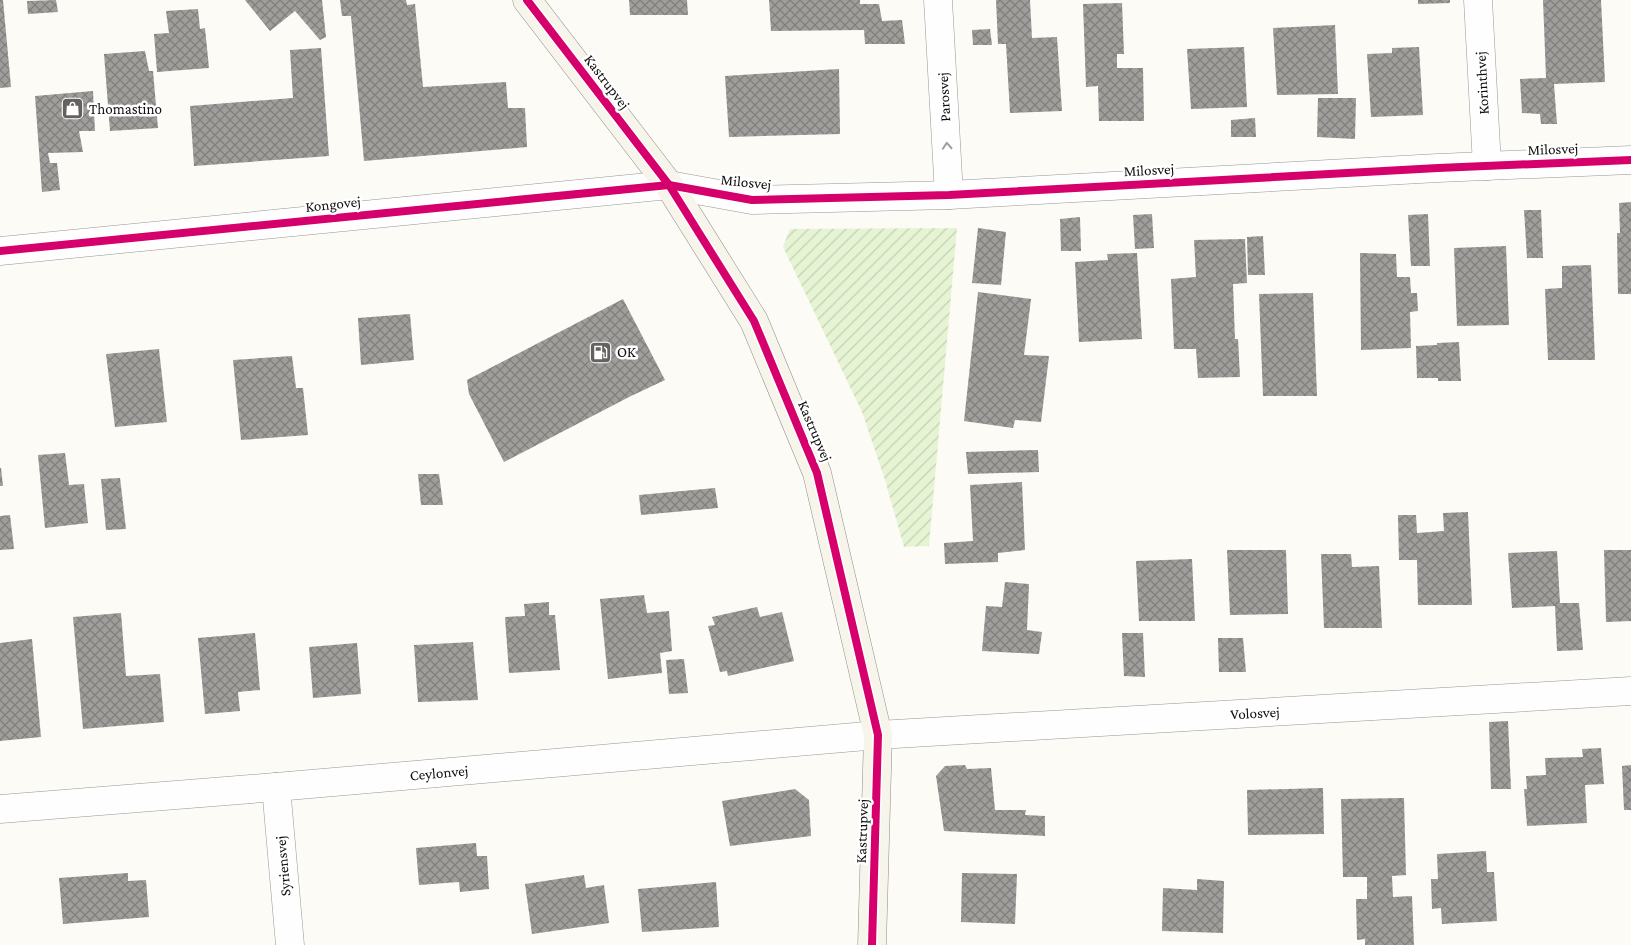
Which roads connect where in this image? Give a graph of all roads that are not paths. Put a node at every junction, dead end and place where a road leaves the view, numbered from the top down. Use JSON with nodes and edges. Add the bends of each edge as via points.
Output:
{"nodes":[{"id":1,"x":527,"y":0,"type":"edge"},
{"id":2,"x":938,"y":0,"type":"edge"},
{"id":3,"x":1478,"y":0,"type":"edge"},
{"id":4,"x":1631,"y":160,"type":"edge"},
{"id":5,"x":1487,"y":166,"type":"junction"},
{"id":6,"x":669,"y":185,"type":"junction"},
{"id":7,"x":949,"y":195,"type":"junction"},
{"id":8,"x":0,"y":251,"type":"edge"},
{"id":9,"x":1631,"y":691,"type":"edge"},
{"id":10,"x":878,"y":736,"type":"junction"},
{"id":11,"x":276,"y":787,"type":"junction"},
{"id":12,"x":0,"y":809,"type":"edge"},
{"id":13,"x":290,"y":945,"type":"edge"},
{"id":14,"x":872,"y":945,"type":"edge"}],
"edges":[{"from":1,"to":6,"type":"street","name":"Kastrupvej"},
{"from":7,"to":2,"type":"street","name":"Parosvej","one_way":true},
{"from":3,"to":5,"type":"street","name":"Korinthvej"},
{"from":4,"to":5,"type":"street","name":"Milosvej"},
{"from":5,"to":7,"type":"street","name":"Milosvej"},
{"from":6,"to":7,"type":"street","name":"Milosvej","via":[[752,200]]},
{"from":6,"to":8,"type":"street","name":"Kongovej"},
{"from":6,"to":10,"type":"street","name":"Kastrupvej","via":[[754,322],[818,473]]},
{"from":9,"to":10,"type":"street","name":"Volosvej"},
{"from":10,"to":11,"type":"street","name":"Ceylonvej"},
{"from":10,"to":14,"type":"street","name":"Kastrupvej"},
{"from":11,"to":12,"type":"street","name":"Ceylonvej"},
{"from":11,"to":13,"type":"street","name":"Syriensvej"}]}
